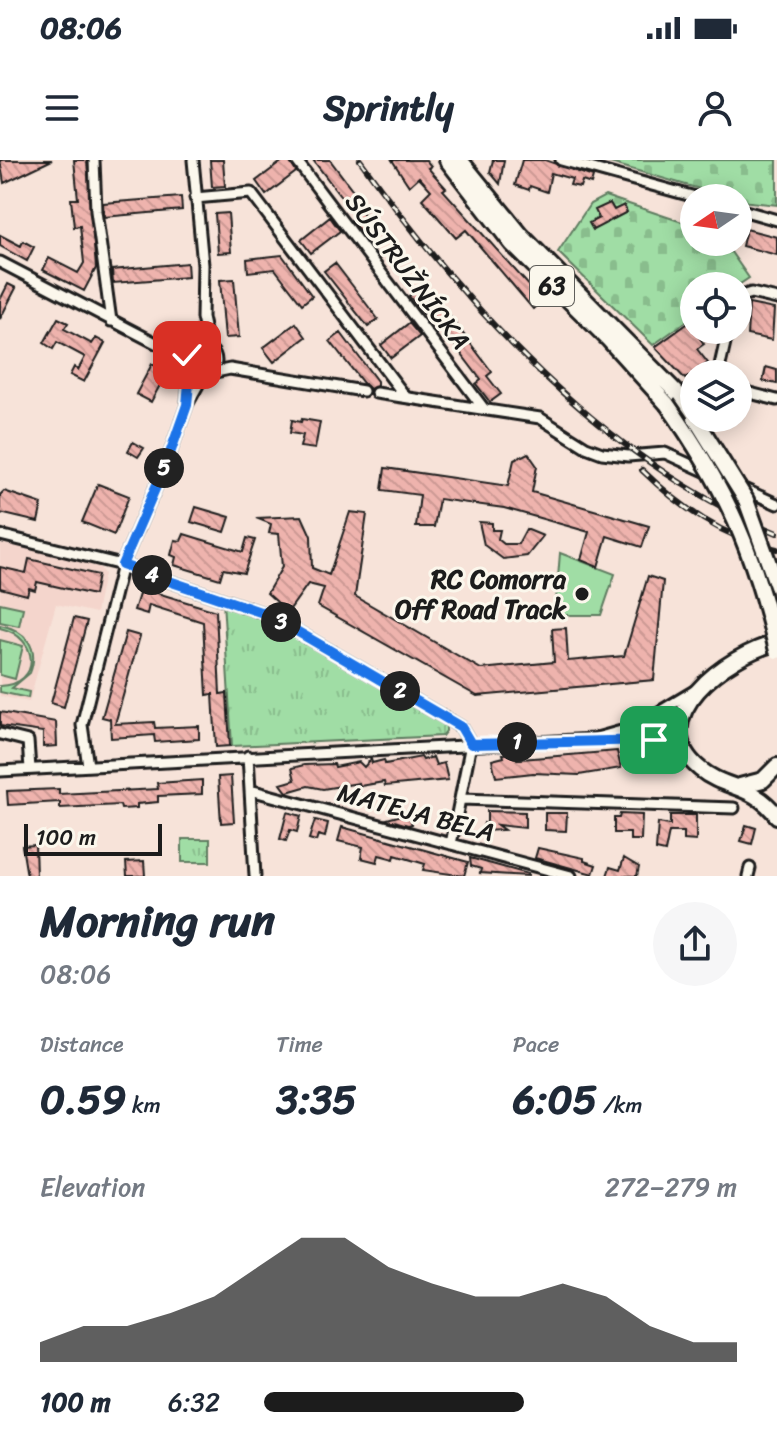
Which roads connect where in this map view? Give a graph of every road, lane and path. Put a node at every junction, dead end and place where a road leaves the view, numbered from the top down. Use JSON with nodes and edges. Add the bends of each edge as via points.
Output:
{"nodes":[{"id":1,"x":94,"y":160,"type":"edge"},
{"id":2,"x":193,"y":160,"type":"edge"},
{"id":3,"x":296,"y":160,"type":"edge"},
{"id":4,"x":447,"y":160,"type":"edge"},
{"id":5,"x":460,"y":160,"type":"edge"},
{"id":6,"x":561,"y":160,"type":"edge"},
{"id":7,"x":680,"y":193,"type":"edge"},
{"id":8,"x":195,"y":198,"type":"junction"},
{"id":9,"x":752,"y":213,"type":"edge"},
{"id":10,"x":777,"y":220,"type":"edge"},
{"id":11,"x":0,"y":262,"type":"edge"},
{"id":12,"x":752,"y":293,"type":"edge"},
{"id":13,"x":777,"y":299,"type":"edge"},
{"id":14,"x":202,"y":318,"type":"junction"},
{"id":15,"x":111,"y":321,"type":"junction"},
{"id":16,"x":193,"y":348,"type":"junction"},
{"id":17,"x":173,"y":352,"type":"junction"},
{"id":18,"x":212,"y":353,"type":"junction"},
{"id":19,"x":188,"y":369,"type":"junction"},
{"id":20,"x":230,"y":369,"type":"junction"},
{"id":21,"x":207,"y":374,"type":"junction"},
{"id":22,"x":363,"y":391,"type":"dead end"},
{"id":23,"x":376,"y":393,"type":"dead end"},
{"id":24,"x":752,"y":394,"type":"edge"},
{"id":25,"x":405,"y":396,"type":"junction"},
{"id":26,"x":673,"y":399,"type":"junction"},
{"id":27,"x":777,"y":400,"type":"edge"},
{"id":28,"x":187,"y":405,"type":"junction"},
{"id":29,"x":680,"y":405,"type":"edge"},
{"id":30,"x":485,"y":409,"type":"junction"},
{"id":31,"x":704,"y":432,"type":"edge"},
{"id":32,"x":777,"y":504,"type":"edge"},
{"id":33,"x":0,"y":535,"type":"edge"},
{"id":34,"x":122,"y":565,"type":"junction"},
{"id":35,"x":777,"y":586,"type":"edge"},
{"id":36,"x":777,"y":643,"type":"edge"},
{"id":37,"x":777,"y":651,"type":"edge"},
{"id":38,"x":694,"y":691,"type":"junction"},
{"id":39,"x":661,"y":713,"type":"junction"},
{"id":40,"x":679,"y":731,"type":"junction"},
{"id":41,"x":0,"y":734,"type":"edge"},
{"id":42,"x":593,"y":739,"type":"junction"},
{"id":43,"x":471,"y":744,"type":"junction"},
{"id":44,"x":668,"y":744,"type":"junction"},
{"id":45,"x":248,"y":756,"type":"junction"},
{"id":46,"x":88,"y":766,"type":"junction"},
{"id":47,"x":777,"y":766,"type":"edge"},
{"id":48,"x":30,"y":769,"type":"junction"},
{"id":49,"x":700,"y":769,"type":"junction"},
{"id":50,"x":0,"y":771,"type":"edge"},
{"id":51,"x":740,"y":786,"type":"junction"},
{"id":52,"x":250,"y":790,"type":"junction"},
{"id":53,"x":462,"y":799,"type":"junction"},
{"id":54,"x":734,"y":808,"type":"dead end"},
{"id":55,"x":777,"y":816,"type":"edge"},
{"id":56,"x":451,"y":844,"type":"junction"},
{"id":57,"x":255,"y":876,"type":"edge"},
{"id":58,"x":571,"y":876,"type":"edge"}],
"edges":[{"from":1,"to":15,"type":"street"},
{"from":2,"to":8,"type":"street"},
{"from":3,"to":30,"type":"street","name":"SÚSTRUŽNÍCKA"},
{"from":4,"to":26,"type":"main road","number":"63","via":[[512,244]]},
{"from":5,"to":26,"type":"main road","number":"63","via":[[521,235]]},
{"from":6,"to":7,"type":"street"},
{"from":8,"to":14,"type":"street","via":[[203,265]]},
{"from":8,"to":25,"type":"street","via":[[251,193]]},
{"from":9,"to":10,"type":"street"},
{"from":11,"to":15,"type":"street"},
{"from":12,"to":13,"type":"street"},
{"from":14,"to":16,"type":"street"},
{"from":14,"to":18,"type":"street"},
{"from":15,"to":17,"type":"street"},
{"from":16,"to":17,"type":"street"},
{"from":16,"to":18,"type":"street"},
{"from":16,"to":19,"type":"street"},
{"from":17,"to":19,"type":"street"},
{"from":18,"to":20,"type":"street"},
{"from":18,"to":21,"type":"street"},
{"from":19,"to":21,"type":"street"},
{"from":19,"to":28,"type":"street"},
{"from":20,"to":21,"type":"street"},
{"from":20,"to":22,"type":"street"},
{"from":21,"to":28,"type":"street"},
{"from":23,"to":25,"type":"street"},
{"from":24,"to":27,"type":"street"},
{"from":25,"to":30,"type":"street"},
{"from":26,"to":29,"type":"main road","number":"63"},
{"from":26,"to":37,"type":"main road","number":"63","bridge":true,"via":[[753,558]]},
{"from":28,"to":34,"type":"street"},
{"from":30,"to":32,"type":"street","via":[[540,418],[602,453],[665,453]]},
{"from":31,"to":35,"type":"main road","number":"63","bridge":true,"via":[[746,500]]},
{"from":33,"to":34,"type":"street"},
{"from":34,"to":43,"type":"street","via":[[269,615],[461,727]]},
{"from":34,"to":46,"type":"street","via":[[82,725]]},
{"from":36,"to":38,"type":"main road","via":[[757,648]]},
{"from":38,"to":39,"type":"street"},
{"from":38,"to":40,"type":"main road","via":[[681,714]]},
{"from":39,"to":40,"type":"street"},
{"from":39,"to":42,"type":"street"},
{"from":39,"to":44,"type":"street"},
{"from":40,"to":49,"type":"main road"},
{"from":41,"to":48,"type":"street","via":[[28,741]]},
{"from":42,"to":43,"type":"street"},
{"from":42,"to":44,"type":"street"},
{"from":43,"to":45,"type":"street"},
{"from":43,"to":53,"type":"street"},
{"from":44,"to":49,"type":"street"},
{"from":45,"to":46,"type":"street"},
{"from":45,"to":52,"type":"street"},
{"from":46,"to":48,"type":"street"},
{"from":47,"to":51,"type":"main road","via":[[763,780]]},
{"from":48,"to":50,"type":"street"},
{"from":49,"to":51,"type":"main road"},
{"from":51,"to":55,"type":"main road"},
{"from":52,"to":56,"type":"street","name":"MATEJA BELA"},
{"from":52,"to":57,"type":"street"},
{"from":53,"to":54,"type":"street"},
{"from":53,"to":56,"type":"street"},
{"from":56,"to":58,"type":"street","name":"MATEJA BELA"}]}
